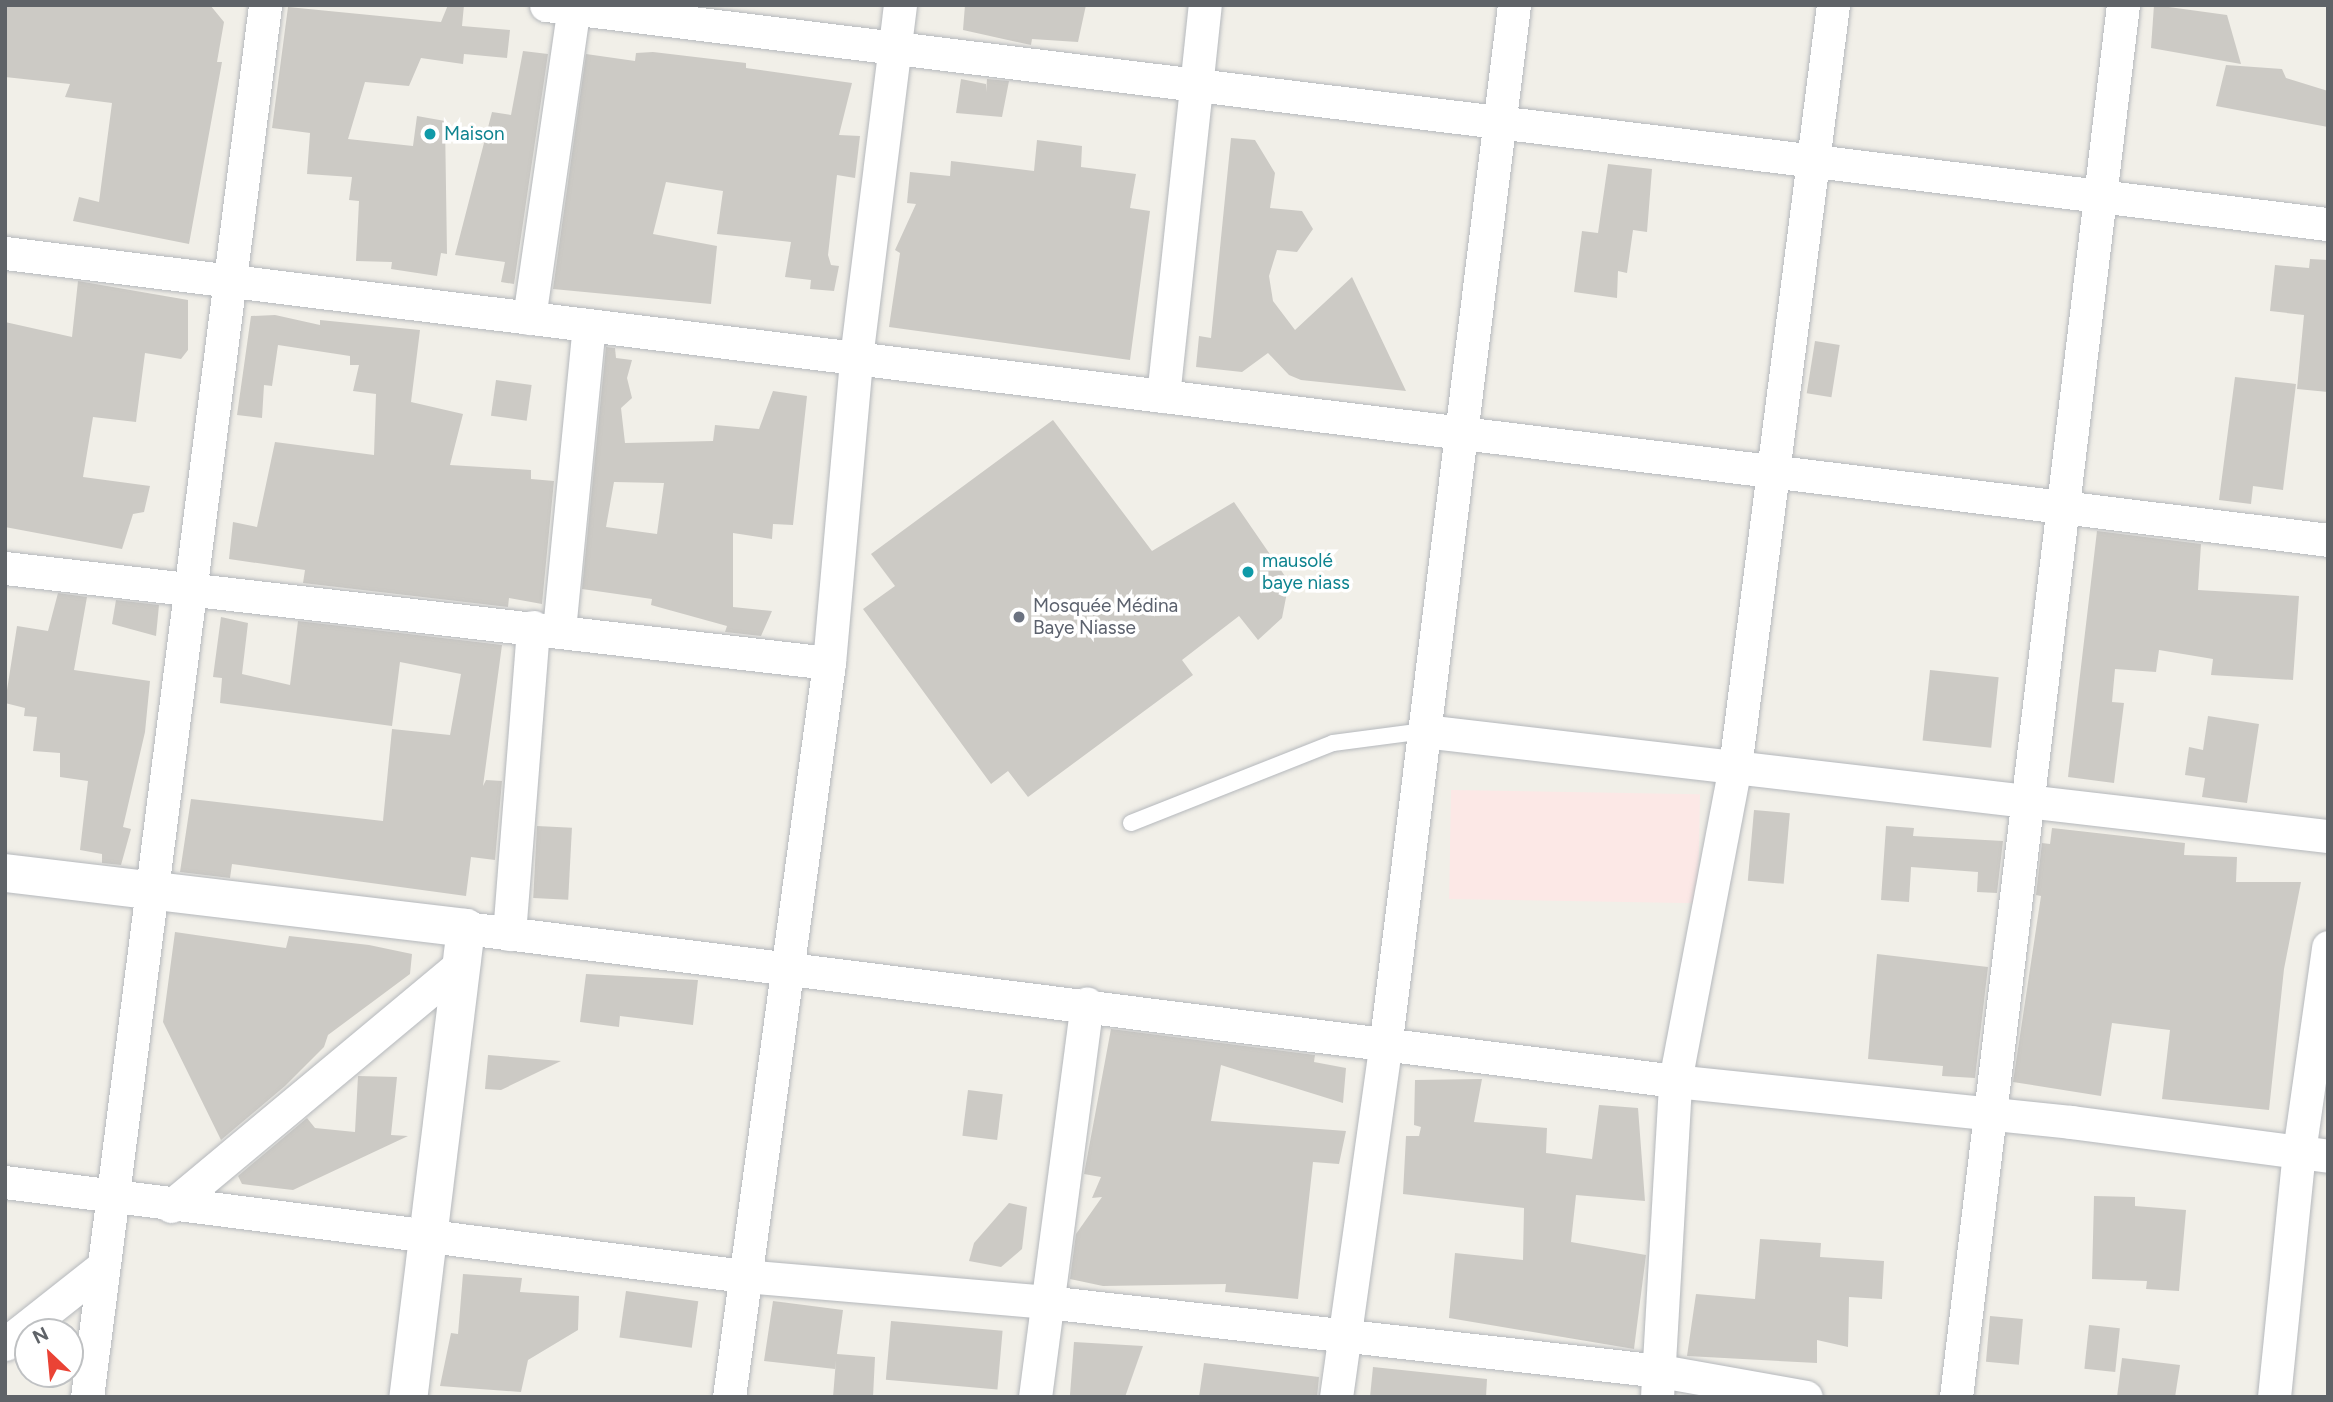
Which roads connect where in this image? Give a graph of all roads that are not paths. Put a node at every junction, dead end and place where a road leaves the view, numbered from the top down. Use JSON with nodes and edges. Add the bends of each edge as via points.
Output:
{"nodes":[{"id":1,"x":264,"y":5,"type":"edge"},
{"id":2,"x":900,"y":5,"type":"edge"},
{"id":3,"x":1205,"y":5,"type":"edge"},
{"id":4,"x":1514,"y":5,"type":"edge"},
{"id":5,"x":1833,"y":5,"type":"edge"},
{"id":6,"x":2123,"y":5,"type":"edge"},
{"id":7,"x":564,"y":6,"type":"edge"},
{"id":8,"x":895,"y":46,"type":"junction"},
{"id":9,"x":1197,"y":83,"type":"junction"},
{"id":10,"x":1500,"y":121,"type":"junction"},
{"id":11,"x":1813,"y":160,"type":"junction"},
{"id":12,"x":2100,"y":195,"type":"junction"},
{"id":13,"x":2328,"y":223,"type":"edge"},
{"id":14,"x":5,"y":253,"type":"edge"},
{"id":15,"x":231,"y":281,"type":"junction"},
{"id":16,"x":529,"y":318,"type":"junction"},
{"id":17,"x":589,"y":325,"type":"junction"},
{"id":18,"x":856,"y":358,"type":"junction"},
{"id":19,"x":1163,"y":396,"type":"junction"},
{"id":20,"x":1461,"y":433,"type":"junction"},
{"id":21,"x":1773,"y":472,"type":"junction"},
{"id":22,"x":2062,"y":508,"type":"junction"},
{"id":23,"x":2328,"y":540,"type":"edge"},
{"id":24,"x":5,"y":568,"type":"edge"},
{"id":25,"x":193,"y":588,"type":"junction"},
{"id":26,"x":546,"y":629,"type":"junction"},
{"id":27,"x":829,"y":663,"type":"junction"},
{"id":28,"x":1424,"y":731,"type":"junction"},
{"id":29,"x":1735,"y":767,"type":"junction"},
{"id":30,"x":2027,"y":801,"type":"junction"},
{"id":31,"x":1131,"y":823,"type":"dead end"},
{"id":32,"x":2328,"y":836,"type":"edge"},
{"id":33,"x":5,"y":873,"type":"edge"},
{"id":34,"x":153,"y":889,"type":"junction"},
{"id":35,"x":509,"y":933,"type":"junction"},
{"id":36,"x":465,"y":945,"type":"junction"},
{"id":37,"x":2328,"y":947,"type":"edge"},
{"id":38,"x":789,"y":965,"type":"junction"},
{"id":39,"x":1087,"y":1003,"type":"junction"},
{"id":40,"x":1386,"y":1040,"type":"junction"},
{"id":41,"x":1675,"y":1081,"type":"junction"},
{"id":42,"x":1990,"y":1115,"type":"junction"},
{"id":43,"x":2313,"y":1154,"type":"edge"},
{"id":44,"x":5,"y":1182,"type":"edge"},
{"id":45,"x":113,"y":1199,"type":"junction"},
{"id":46,"x":171,"y":1206,"type":"junction"},
{"id":47,"x":427,"y":1237,"type":"junction"},
{"id":48,"x":100,"y":1269,"type":"junction"},
{"id":49,"x":744,"y":1276,"type":"junction"},
{"id":50,"x":1046,"y":1302,"type":"junction"},
{"id":51,"x":1342,"y":1334,"type":"junction"},
{"id":52,"x":5,"y":1344,"type":"edge"},
{"id":53,"x":1659,"y":1384,"type":"edge"},
{"id":54,"x":87,"y":1397,"type":"edge"},
{"id":55,"x":408,"y":1397,"type":"edge"},
{"id":56,"x":729,"y":1397,"type":"edge"},
{"id":57,"x":1035,"y":1397,"type":"edge"},
{"id":58,"x":1336,"y":1397,"type":"edge"},
{"id":59,"x":1806,"y":1397,"type":"edge"},
{"id":60,"x":1956,"y":1397,"type":"edge"},
{"id":61,"x":2274,"y":1397,"type":"edge"}],
"edges":[{"from":1,"to":15,"type":"street"},
{"from":2,"to":8,"type":"street"},
{"from":3,"to":9,"type":"street"},
{"from":4,"to":10,"type":"street"},
{"from":5,"to":11,"type":"street"},
{"from":6,"to":12,"type":"street"},
{"from":7,"to":8,"type":"street"},
{"from":7,"to":16,"type":"street"},
{"from":8,"to":9,"type":"street"},
{"from":8,"to":18,"type":"street"},
{"from":9,"to":10,"type":"street"},
{"from":9,"to":19,"type":"street"},
{"from":10,"to":11,"type":"street"},
{"from":10,"to":20,"type":"street"},
{"from":11,"to":12,"type":"street"},
{"from":11,"to":21,"type":"street"},
{"from":12,"to":13,"type":"street"},
{"from":12,"to":22,"type":"street"},
{"from":14,"to":15,"type":"street"},
{"from":15,"to":16,"type":"street"},
{"from":15,"to":25,"type":"street"},
{"from":16,"to":17,"type":"street"},
{"from":17,"to":18,"type":"street"},
{"from":17,"to":26,"type":"street"},
{"from":18,"to":19,"type":"street"},
{"from":18,"to":27,"type":"street"},
{"from":19,"to":20,"type":"street"},
{"from":20,"to":21,"type":"street"},
{"from":20,"to":28,"type":"street"},
{"from":21,"to":22,"type":"street"},
{"from":21,"to":29,"type":"street"},
{"from":22,"to":23,"type":"street"},
{"from":22,"to":30,"type":"street"},
{"from":24,"to":25,"type":"street"},
{"from":25,"to":26,"type":"street"},
{"from":25,"to":34,"type":"street"},
{"from":26,"to":27,"type":"street"},
{"from":26,"to":35,"type":"street"},
{"from":27,"to":38,"type":"street"},
{"from":28,"to":29,"type":"street"},
{"from":28,"to":31,"type":"lane","via":[[1333,743]]},
{"from":28,"to":40,"type":"street"},
{"from":29,"to":30,"type":"street"},
{"from":29,"to":41,"type":"street"},
{"from":30,"to":32,"type":"street"},
{"from":30,"to":42,"type":"street"},
{"from":33,"to":34,"type":"street"},
{"from":34,"to":36,"type":"street"},
{"from":34,"to":45,"type":"street"},
{"from":35,"to":36,"type":"street"},
{"from":35,"to":38,"type":"street"},
{"from":36,"to":46,"type":"street"},
{"from":36,"to":47,"type":"street"},
{"from":37,"to":43,"type":"street"},
{"from":38,"to":39,"type":"street"},
{"from":38,"to":49,"type":"street"},
{"from":39,"to":40,"type":"street"},
{"from":39,"to":50,"type":"street"},
{"from":40,"to":41,"type":"street"},
{"from":40,"to":51,"type":"street"},
{"from":41,"to":42,"type":"street"},
{"from":41,"to":53,"type":"street"},
{"from":42,"to":43,"type":"street"},
{"from":42,"to":60,"type":"street"},
{"from":43,"to":61,"type":"street"},
{"from":44,"to":45,"type":"street"},
{"from":45,"to":46,"type":"street"},
{"from":45,"to":48,"type":"street"},
{"from":46,"to":47,"type":"street"},
{"from":47,"to":49,"type":"street"},
{"from":47,"to":55,"type":"street"},
{"from":48,"to":52,"type":"street"},
{"from":48,"to":54,"type":"street"},
{"from":49,"to":50,"type":"street"},
{"from":49,"to":56,"type":"street"},
{"from":50,"to":51,"type":"street"},
{"from":50,"to":57,"type":"street"},
{"from":51,"to":53,"type":"street"},
{"from":51,"to":58,"type":"street"},
{"from":53,"to":59,"type":"street"}]}
